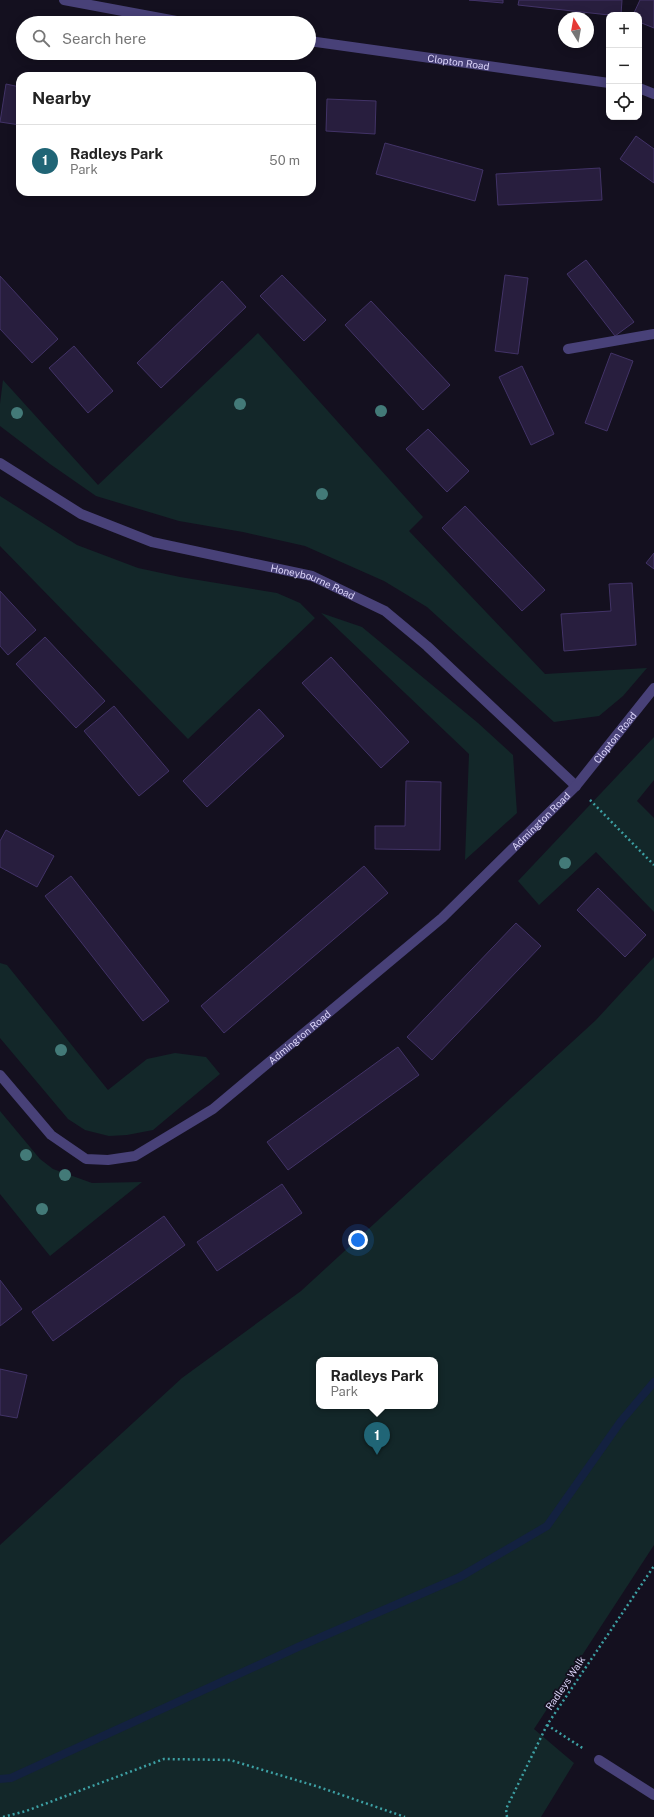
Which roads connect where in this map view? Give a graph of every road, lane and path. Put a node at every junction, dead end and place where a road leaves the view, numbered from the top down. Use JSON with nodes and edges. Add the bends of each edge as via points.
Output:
{"nodes":[{"id":1,"x":64,"y":0,"type":"edge"},
{"id":2,"x":150,"y":16,"type":"edge"},
{"id":3,"x":316,"y":42,"type":"edge"},
{"id":4,"x":606,"y":83,"type":"edge"},
{"id":5,"x":642,"y":89,"type":"edge"},
{"id":6,"x":654,"y":94,"type":"edge"},
{"id":7,"x":654,"y":334,"type":"edge"},
{"id":8,"x":568,"y":349,"type":"dead end"},
{"id":9,"x":0,"y":463,"type":"edge"},
{"id":10,"x":654,"y":688,"type":"edge"},
{"id":11,"x":576,"y":786,"type":"junction"},
{"id":12,"x":654,"y":865,"type":"edge"},
{"id":13,"x":0,"y":1075,"type":"edge"},
{"id":14,"x":654,"y":1566,"type":"edge"},
{"id":15,"x":547,"y":1725,"type":"junction"},
{"id":16,"x":599,"y":1760,"type":"joint"},
{"id":17,"x":654,"y":1795,"type":"edge"},
{"id":18,"x":3,"y":1817,"type":"edge"},
{"id":19,"x":405,"y":1817,"type":"edge"},
{"id":20,"x":507,"y":1817,"type":"edge"}],
"edges":[{"from":1,"to":2,"type":"street"},
{"from":3,"to":4,"type":"street","name":"Clopton Road"},
{"from":5,"to":6,"type":"street"},
{"from":7,"to":8,"type":"street"},
{"from":9,"to":11,"type":"street","name":"Honeybourne Road","via":[[81,514],[152,542],[312,576],[385,611],[427,646]]},
{"from":10,"to":11,"type":"street","name":"Clopton Road"},
{"from":11,"to":12,"type":"path"},
{"from":11,"to":13,"type":"street","name":"Admington Road","via":[[442,918],[213,1108],[135,1156],[108,1160],[86,1159],[51,1134]]},
{"from":14,"to":15,"type":"path","name":"Radleys Walk"},
{"from":15,"to":16,"type":"path"},
{"from":15,"to":20,"type":"path","name":"Radleys Walk","via":[[506,1809]]},
{"from":16,"to":17,"type":"street"},
{"from":18,"to":19,"type":"path","via":[[26,1811],[164,1759],[230,1760]]}]}
